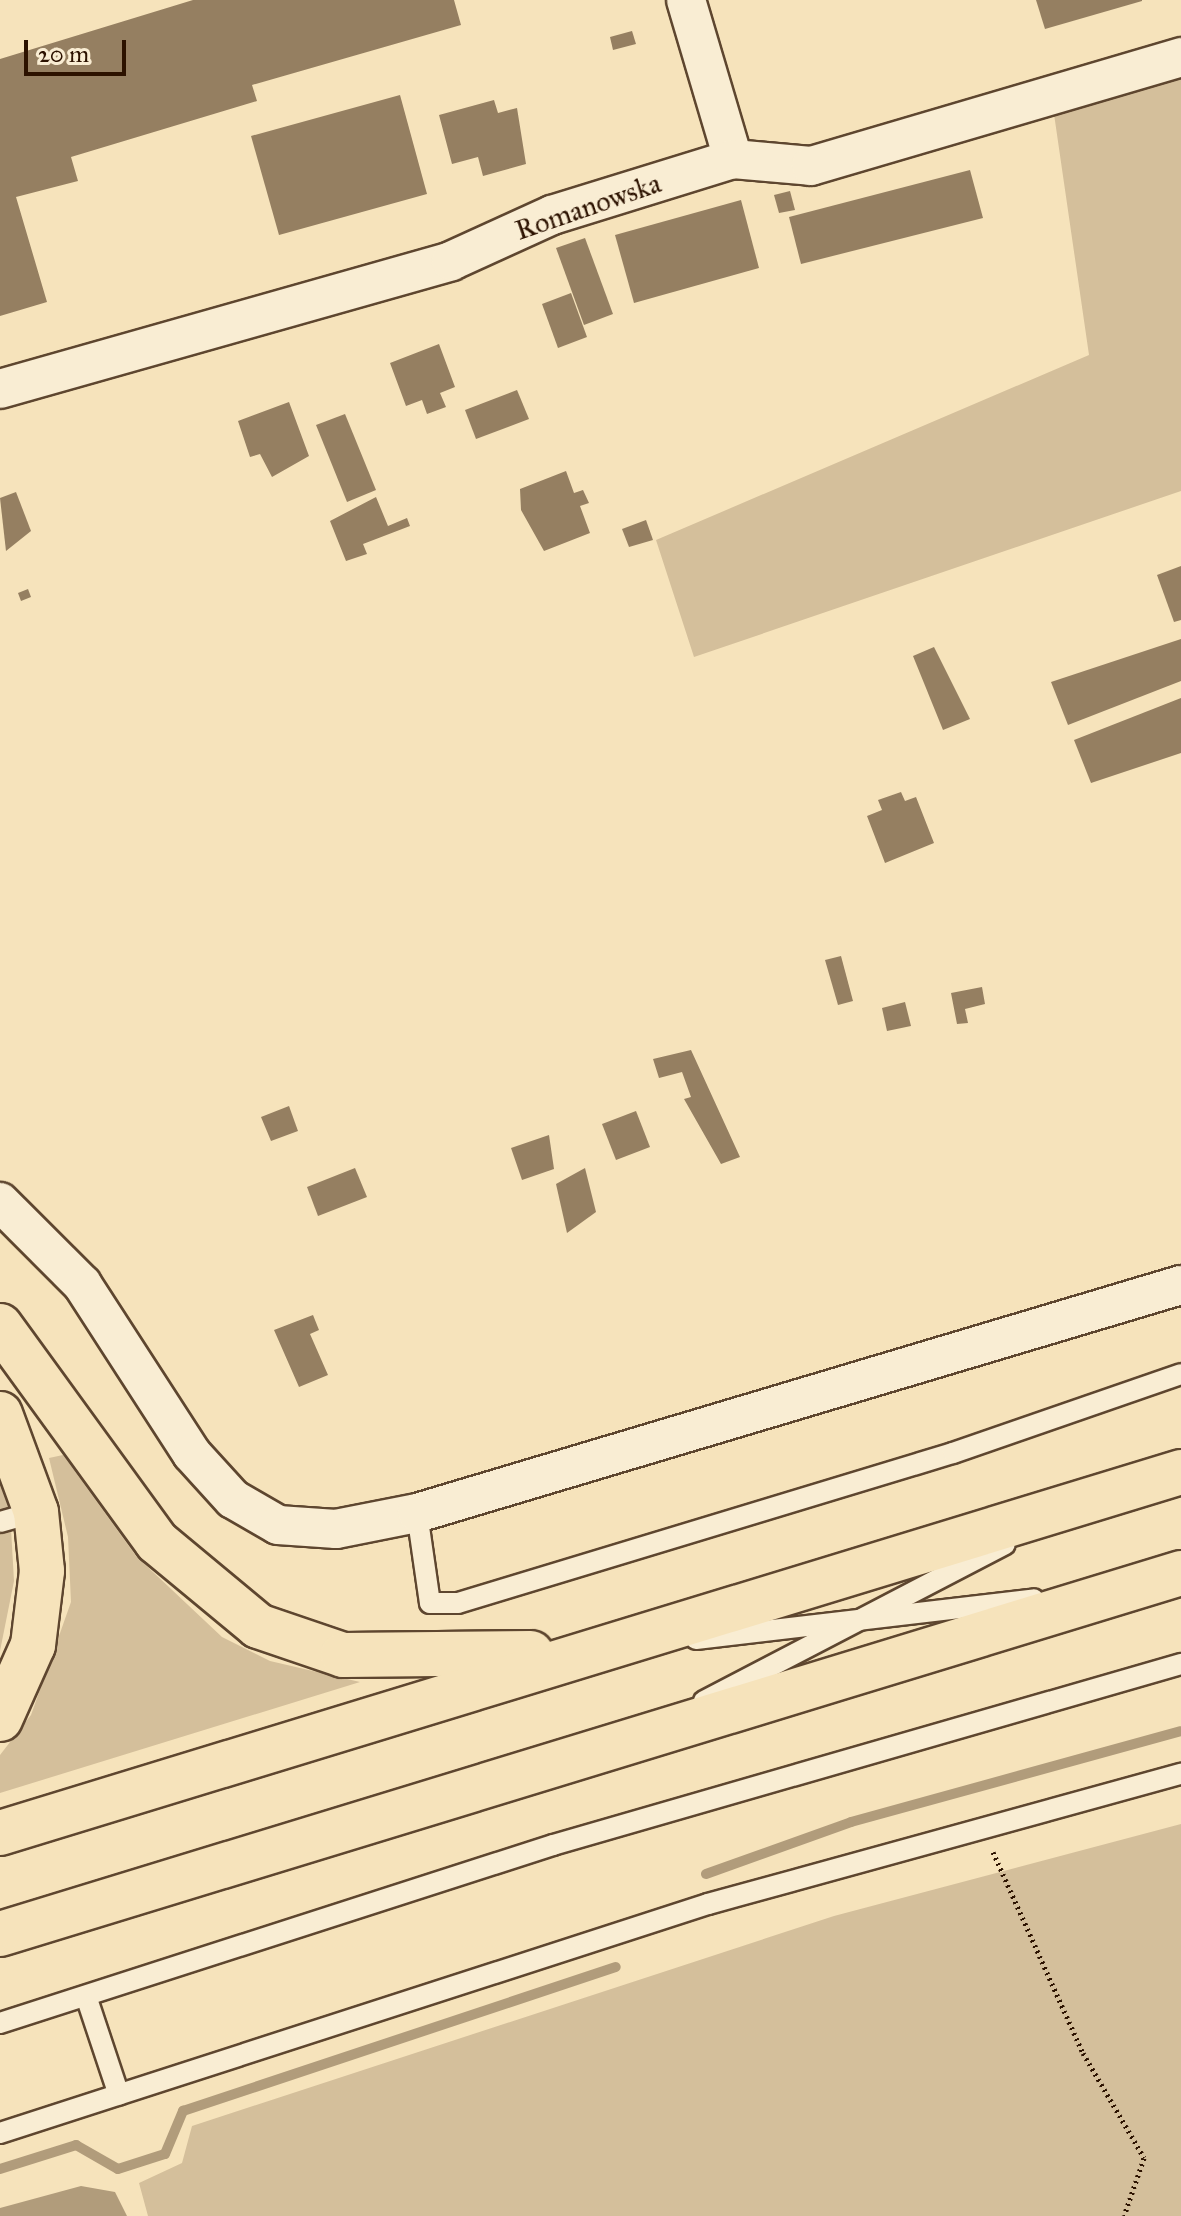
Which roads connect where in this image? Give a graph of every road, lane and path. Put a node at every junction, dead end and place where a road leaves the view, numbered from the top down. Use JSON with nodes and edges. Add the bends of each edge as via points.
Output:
{"nodes":[{"id":1,"x":686,"y":0,"type":"edge"},
{"id":2,"x":1181,"y":57,"type":"edge"},
{"id":3,"x":733,"y":159,"type":"junction"},
{"id":4,"x":0,"y":389,"type":"edge"},
{"id":5,"x":0,"y":1202,"type":"edge"},
{"id":6,"x":1181,"y":1285,"type":"edge"},
{"id":7,"x":0,"y":1326,"type":"edge"},
{"id":8,"x":1181,"y":1374,"type":"edge"},
{"id":9,"x":0,"y":1414,"type":"edge"},
{"id":10,"x":1181,"y":1472,"type":"edge"},
{"id":11,"x":1092,"y":1499,"type":"junction"},
{"id":12,"x":417,"y":1513,"type":"junction"},
{"id":13,"x":18,"y":1517,"type":"edge"},
{"id":14,"x":1181,"y":1573,"type":"edge"},
{"id":15,"x":1128,"y":1589,"type":"junction"},
{"id":16,"x":859,"y":1620,"type":"junction"},
{"id":17,"x":589,"y":1651,"type":"junction"},
{"id":18,"x":1181,"y":1664,"type":"edge"},
{"id":19,"x":0,"y":1719,"type":"edge"},
{"id":20,"x":622,"y":1744,"type":"junction"},
{"id":21,"x":1181,"y":1774,"type":"edge"},
{"id":22,"x":984,"y":1828,"type":"junction"},
{"id":23,"x":0,"y":1833,"type":"edge"},
{"id":24,"x":0,"y":1934,"type":"edge"},
{"id":25,"x":86,"y":1996,"type":"junction"},
{"id":26,"x":0,"y":2023,"type":"edge"},
{"id":27,"x":119,"y":2095,"type":"junction"},
{"id":28,"x":0,"y":2133,"type":"edge"},
{"id":29,"x":1124,"y":2216,"type":"edge"}],
"edges":[{"from":1,"to":3,"type":"street"},
{"from":2,"to":3,"type":"street","name":"Romanowska","via":[[811,166]]},
{"from":3,"to":4,"type":"street","name":"Romanowska","via":[[552,215],[451,261]]},
{"from":5,"to":12,"type":"street","via":[[82,1284],[192,1454],[233,1499],[278,1525],[336,1529]]},
{"from":6,"to":12,"type":"street"},
{"from":7,"to":17,"type":"highway","via":[[157,1542],[258,1626],[343,1655]]},
{"from":8,"to":12,"type":"lane","via":[[953,1453],[458,1603],[430,1603]]},
{"from":9,"to":13,"type":"highway"},
{"from":10,"to":11,"type":"highway"},
{"from":11,"to":16,"type":"lane"},
{"from":11,"to":17,"type":"highway"},
{"from":13,"to":19,"type":"highway","via":[[42,1571],[33,1645]]},
{"from":14,"to":15,"type":"highway"},
{"from":15,"to":16,"type":"lane"},
{"from":15,"to":20,"type":"highway"},
{"from":16,"to":17,"type":"lane"},
{"from":16,"to":20,"type":"lane"},
{"from":17,"to":23,"type":"highway"},
{"from":18,"to":25,"type":"lane","via":[[553,1845]]},
{"from":20,"to":24,"type":"highway"},
{"from":21,"to":22,"type":"lane"},
{"from":22,"to":27,"type":"lane","via":[[708,1904]]},
{"from":22,"to":29,"type":"path","via":[[1083,2053],[1144,2158]]},
{"from":25,"to":26,"type":"lane"},
{"from":25,"to":27,"type":"lane"},
{"from":27,"to":28,"type":"lane"}]}
